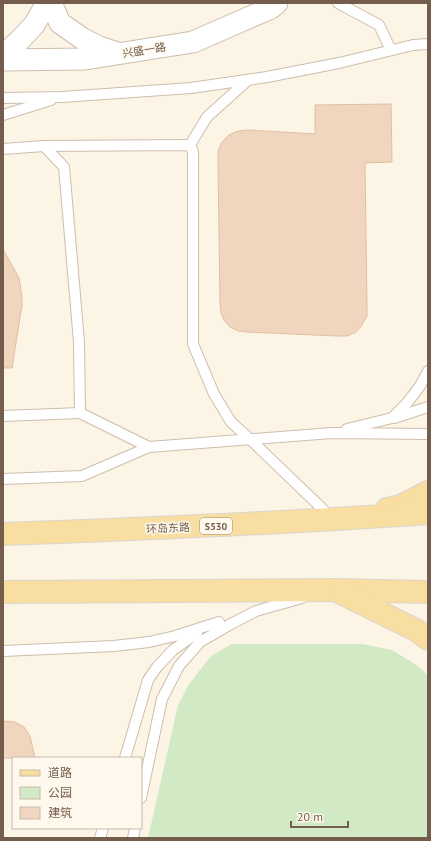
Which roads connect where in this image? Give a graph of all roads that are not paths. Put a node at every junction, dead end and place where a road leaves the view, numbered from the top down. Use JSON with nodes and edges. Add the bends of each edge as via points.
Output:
{"nodes":[{"id":1,"x":47,"y":3,"type":"edge"},
{"id":2,"x":51,"y":3,"type":"edge"},
{"id":3,"x":277,"y":3,"type":"edge"},
{"id":4,"x":338,"y":3,"type":"edge"},
{"id":5,"x":428,"y":44,"type":"edge"},
{"id":6,"x":391,"y":50,"type":"junction"},
{"id":7,"x":119,"y":54,"type":"junction"},
{"id":8,"x":3,"y":55,"type":"edge"},
{"id":9,"x":3,"y":60,"type":"edge"},
{"id":10,"x":248,"y":80,"type":"junction"},
{"id":11,"x":62,"y":96,"type":"junction"},
{"id":12,"x":3,"y":98,"type":"edge"},
{"id":13,"x":3,"y":115,"type":"edge"},
{"id":14,"x":190,"y":145,"type":"junction"},
{"id":15,"x":44,"y":146,"type":"junction"},
{"id":16,"x":3,"y":149,"type":"edge"},
{"id":17,"x":428,"y":371,"type":"edge"},
{"id":18,"x":428,"y":407,"type":"edge"},
{"id":19,"x":80,"y":413,"type":"junction"},
{"id":20,"x":3,"y":416,"type":"edge"},
{"id":21,"x":392,"y":418,"type":"junction"},
{"id":22,"x":332,"y":433,"type":"junction"},
{"id":23,"x":428,"y":434,"type":"edge"},
{"id":24,"x":250,"y":439,"type":"junction"},
{"id":25,"x":149,"y":447,"type":"junction"},
{"id":26,"x":3,"y":479,"type":"edge"},
{"id":27,"x":428,"y":492,"type":"edge"},
{"id":28,"x":428,"y":513,"type":"edge"},
{"id":29,"x":334,"y":520,"type":"junction"},
{"id":30,"x":3,"y":534,"type":"edge"},
{"id":31,"x":336,"y":590,"type":"junction"},
{"id":32,"x":3,"y":592,"type":"edge"},
{"id":33,"x":428,"y":592,"type":"edge"},
{"id":34,"x":256,"y":611,"type":"junction"},
{"id":35,"x":218,"y":622,"type":"junction"},
{"id":36,"x":428,"y":639,"type":"edge"},
{"id":37,"x":3,"y":651,"type":"edge"},
{"id":38,"x":125,"y":757,"type":"edge"},
{"id":39,"x":142,"y":793,"type":"edge"}],
"edges":[{"from":1,"to":8,"type":"street","via":[[34,25]]},
{"from":2,"to":7,"type":"street","via":[[60,23],[83,39]]},
{"from":3,"to":7,"type":"street","name":"兴盛一路","via":[[271,8],[193,42]]},
{"from":4,"to":6,"type":"lane","via":[[379,26]]},
{"from":5,"to":6,"type":"lane"},
{"from":6,"to":10,"type":"lane","via":[[339,63]]},
{"from":7,"to":9,"type":"street","name":"兴盛一路","via":[[85,59]]},
{"from":10,"to":11,"type":"lane","via":[[191,88]]},
{"from":10,"to":14,"type":"lane","via":[[207,117]]},
{"from":11,"to":12,"type":"lane"},
{"from":11,"to":13,"type":"lane"},
{"from":14,"to":15,"type":"lane"},
{"from":14,"to":24,"type":"lane","via":[[193,152],[193,344],[214,394],[231,422]]},
{"from":15,"to":16,"type":"lane"},
{"from":15,"to":19,"type":"lane","via":[[64,167],[79,342]]},
{"from":17,"to":21,"type":"lane","via":[[407,403]]},
{"from":18,"to":21,"type":"lane"},
{"from":19,"to":20,"type":"lane"},
{"from":19,"to":25,"type":"lane"},
{"from":21,"to":22,"type":"lane"},
{"from":22,"to":23,"type":"lane"},
{"from":22,"to":24,"type":"lane"},
{"from":24,"to":25,"type":"lane"},
{"from":24,"to":29,"type":"lane"},
{"from":25,"to":26,"type":"lane","via":[[82,476]]},
{"from":27,"to":29,"type":"main road","via":[[401,506]]},
{"from":28,"to":29,"type":"main road","name":"环岛东路","number":"S530"},
{"from":29,"to":30,"type":"main road","name":"环岛东路","number":"S530"},
{"from":31,"to":32,"type":"main road"},
{"from":31,"to":33,"type":"main road"},
{"from":31,"to":34,"type":"lane"},
{"from":31,"to":36,"type":"main road","via":[[416,630]]},
{"from":34,"to":35,"type":"lane"},
{"from":34,"to":39,"type":"lane","via":[[200,642],[179,666],[162,699]]},
{"from":35,"to":37,"type":"lane","via":[[149,642]]},
{"from":35,"to":38,"type":"lane","via":[[173,650],[148,680]]}]}
